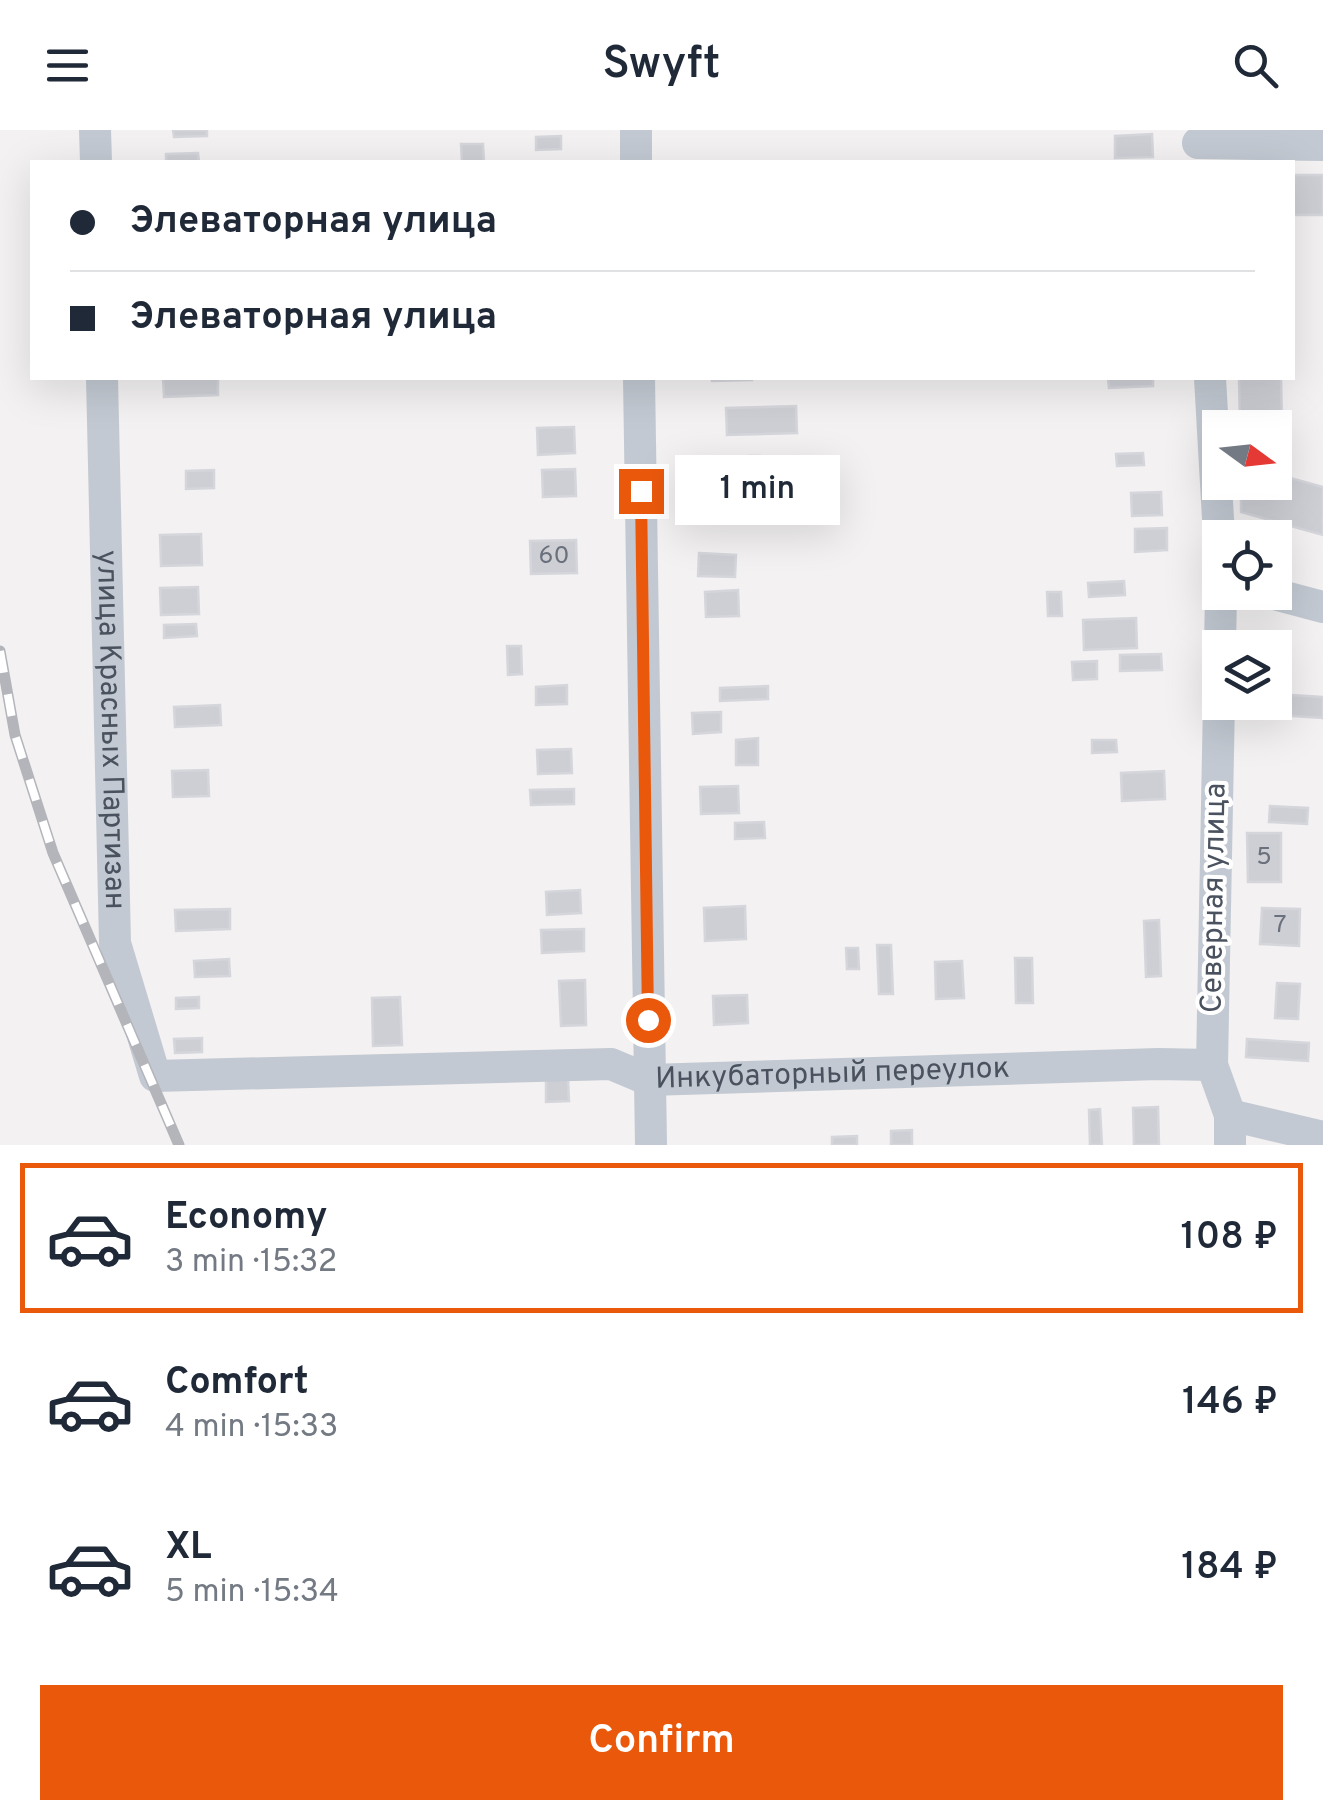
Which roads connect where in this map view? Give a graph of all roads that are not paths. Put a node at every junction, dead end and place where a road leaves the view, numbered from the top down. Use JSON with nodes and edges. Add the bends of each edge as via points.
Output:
{"nodes":[{"id":1,"x":95,"y":130,"type":"edge"},
{"id":2,"x":636,"y":130,"type":"edge"},
{"id":3,"x":1198,"y":145,"type":"edge"},
{"id":4,"x":1323,"y":145,"type":"edge"},
{"id":5,"x":96,"y":160,"type":"edge"},
{"id":6,"x":636,"y":160,"type":"edge"},
{"id":7,"x":102,"y":380,"type":"edge"},
{"id":8,"x":639,"y":380,"type":"edge"},
{"id":9,"x":1210,"y":380,"type":"edge"},
{"id":10,"x":1218,"y":520,"type":"edge"},
{"id":11,"x":1292,"y":599,"type":"edge"},
{"id":12,"x":1323,"y":607,"type":"edge"},
{"id":13,"x":1219,"y":720,"type":"edge"},
{"id":14,"x":1212,"y":1065,"type":"junction"},
{"id":15,"x":155,"y":1076,"type":"joint"},
{"id":16,"x":648,"y":1080,"type":"junction"},
{"id":17,"x":1230,"y":1130,"type":"edge"},
{"id":18,"x":1323,"y":1137,"type":"edge"},
{"id":19,"x":650,"y":1145,"type":"edge"}],
"edges":[{"from":1,"to":5,"type":"street"},
{"from":2,"to":6,"type":"street"},
{"from":3,"to":4,"type":"street"},
{"from":7,"to":15,"type":"street","name":"улица Красных Партизан","via":[[116,943]]},
{"from":8,"to":16,"type":"street"},
{"from":9,"to":10,"type":"street"},
{"from":11,"to":12,"type":"street"},
{"from":13,"to":14,"type":"street","name":"Северная улица"},
{"from":14,"to":16,"type":"street","name":"Инкубаторный переулок"},
{"from":14,"to":17,"type":"street","name":"Северная улица"},
{"from":15,"to":16,"type":"street","name":"Инкубаторный переулок","via":[[610,1064]]},
{"from":16,"to":19,"type":"street"},
{"from":17,"to":18,"type":"street"}]}
